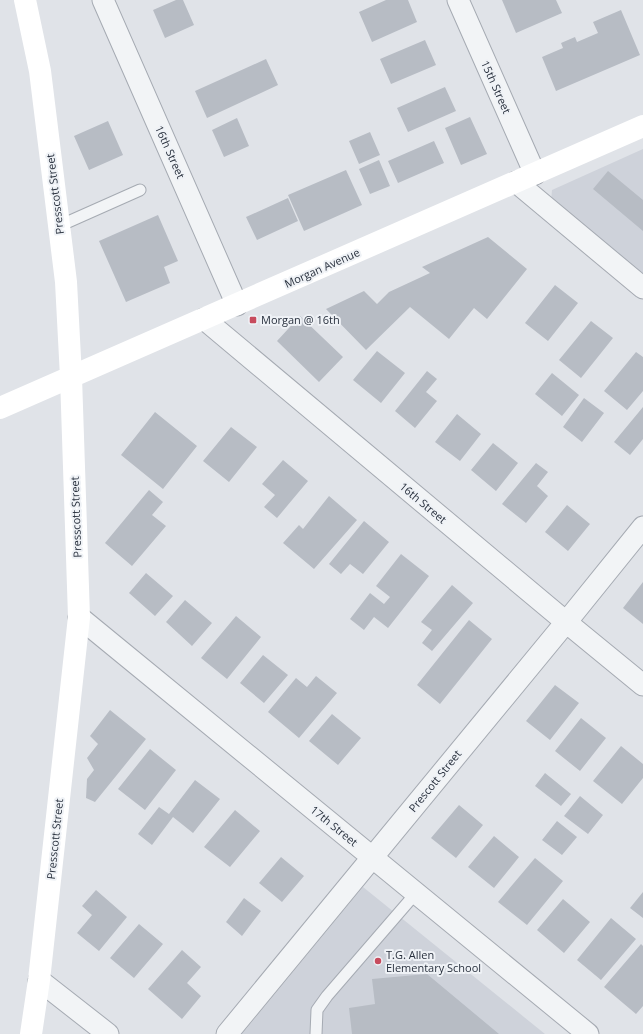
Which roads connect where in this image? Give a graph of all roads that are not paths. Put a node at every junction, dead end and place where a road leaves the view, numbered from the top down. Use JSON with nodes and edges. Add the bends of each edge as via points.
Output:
{"nodes":[{"id":1,"x":25,"y":0,"type":"edge"},
{"id":2,"x":103,"y":0,"type":"edge"},
{"id":3,"x":458,"y":0,"type":"edge"},
{"id":4,"x":643,"y":126,"type":"edge"},
{"id":5,"x":525,"y":178,"type":"junction"},
{"id":6,"x":140,"y":190,"type":"dead end"},
{"id":7,"x":59,"y":226,"type":"junction"},
{"id":8,"x":643,"y":288,"type":"edge"},
{"id":9,"x":237,"y":305,"type":"junction"},
{"id":10,"x":204,"y":319,"type":"junction"},
{"id":11,"x":71,"y":377,"type":"junction"},
{"id":12,"x":0,"y":408,"type":"edge"},
{"id":13,"x":643,"y":527,"type":"edge"},
{"id":14,"x":80,"y":617,"type":"junction"},
{"id":15,"x":566,"y":622,"type":"junction"},
{"id":16,"x":643,"y":685,"type":"edge"},
{"id":17,"x":372,"y":857,"type":"junction"},
{"id":18,"x":416,"y":893,"type":"junction"},
{"id":19,"x":39,"y":980,"type":"junction"},
{"id":20,"x":30,"y":1034,"type":"edge"},
{"id":21,"x":108,"y":1034,"type":"edge"},
{"id":22,"x":227,"y":1034,"type":"edge"},
{"id":23,"x":316,"y":1034,"type":"edge"},
{"id":24,"x":588,"y":1034,"type":"edge"}],
"edges":[{"from":1,"to":7,"type":"main road","name":"Presscott Street","via":[[40,71]]},
{"from":2,"to":9,"type":"street","name":"16th Street"},
{"from":3,"to":5,"type":"street","name":"15th Street"},
{"from":4,"to":5,"type":"main road","name":"Morgan Avenue"},
{"from":5,"to":8,"type":"street","name":"15th Street"},
{"from":5,"to":9,"type":"main road","name":"Morgan Avenue"},
{"from":6,"to":7,"type":"lane"},
{"from":7,"to":11,"type":"main road","name":"Presscott Street","via":[[66,282]]},
{"from":9,"to":10,"type":"main road","name":"Morgan Avenue"},
{"from":10,"to":11,"type":"main road","name":"Morgan Avenue"},
{"from":10,"to":15,"type":"street","name":"16th Street"},
{"from":11,"to":12,"type":"main road","name":"Morgan Avenue"},
{"from":11,"to":14,"type":"main road","name":"Presscott Street"},
{"from":13,"to":15,"type":"street","name":"Prescott Street"},
{"from":14,"to":17,"type":"street","name":"17th Street"},
{"from":14,"to":19,"type":"main road","name":"Presscott Street"},
{"from":15,"to":16,"type":"street","name":"16th Street"},
{"from":15,"to":17,"type":"street","name":"Prescott Street"},
{"from":17,"to":18,"type":"street","name":"17th Street"},
{"from":17,"to":22,"type":"street","name":"Prescott Street"},
{"from":18,"to":23,"type":"lane","via":[[317,1010]]},
{"from":18,"to":24,"type":"street","name":"17th Street"},
{"from":19,"to":20,"type":"main road","name":"Presscott Street"},
{"from":19,"to":21,"type":"street"}]}
